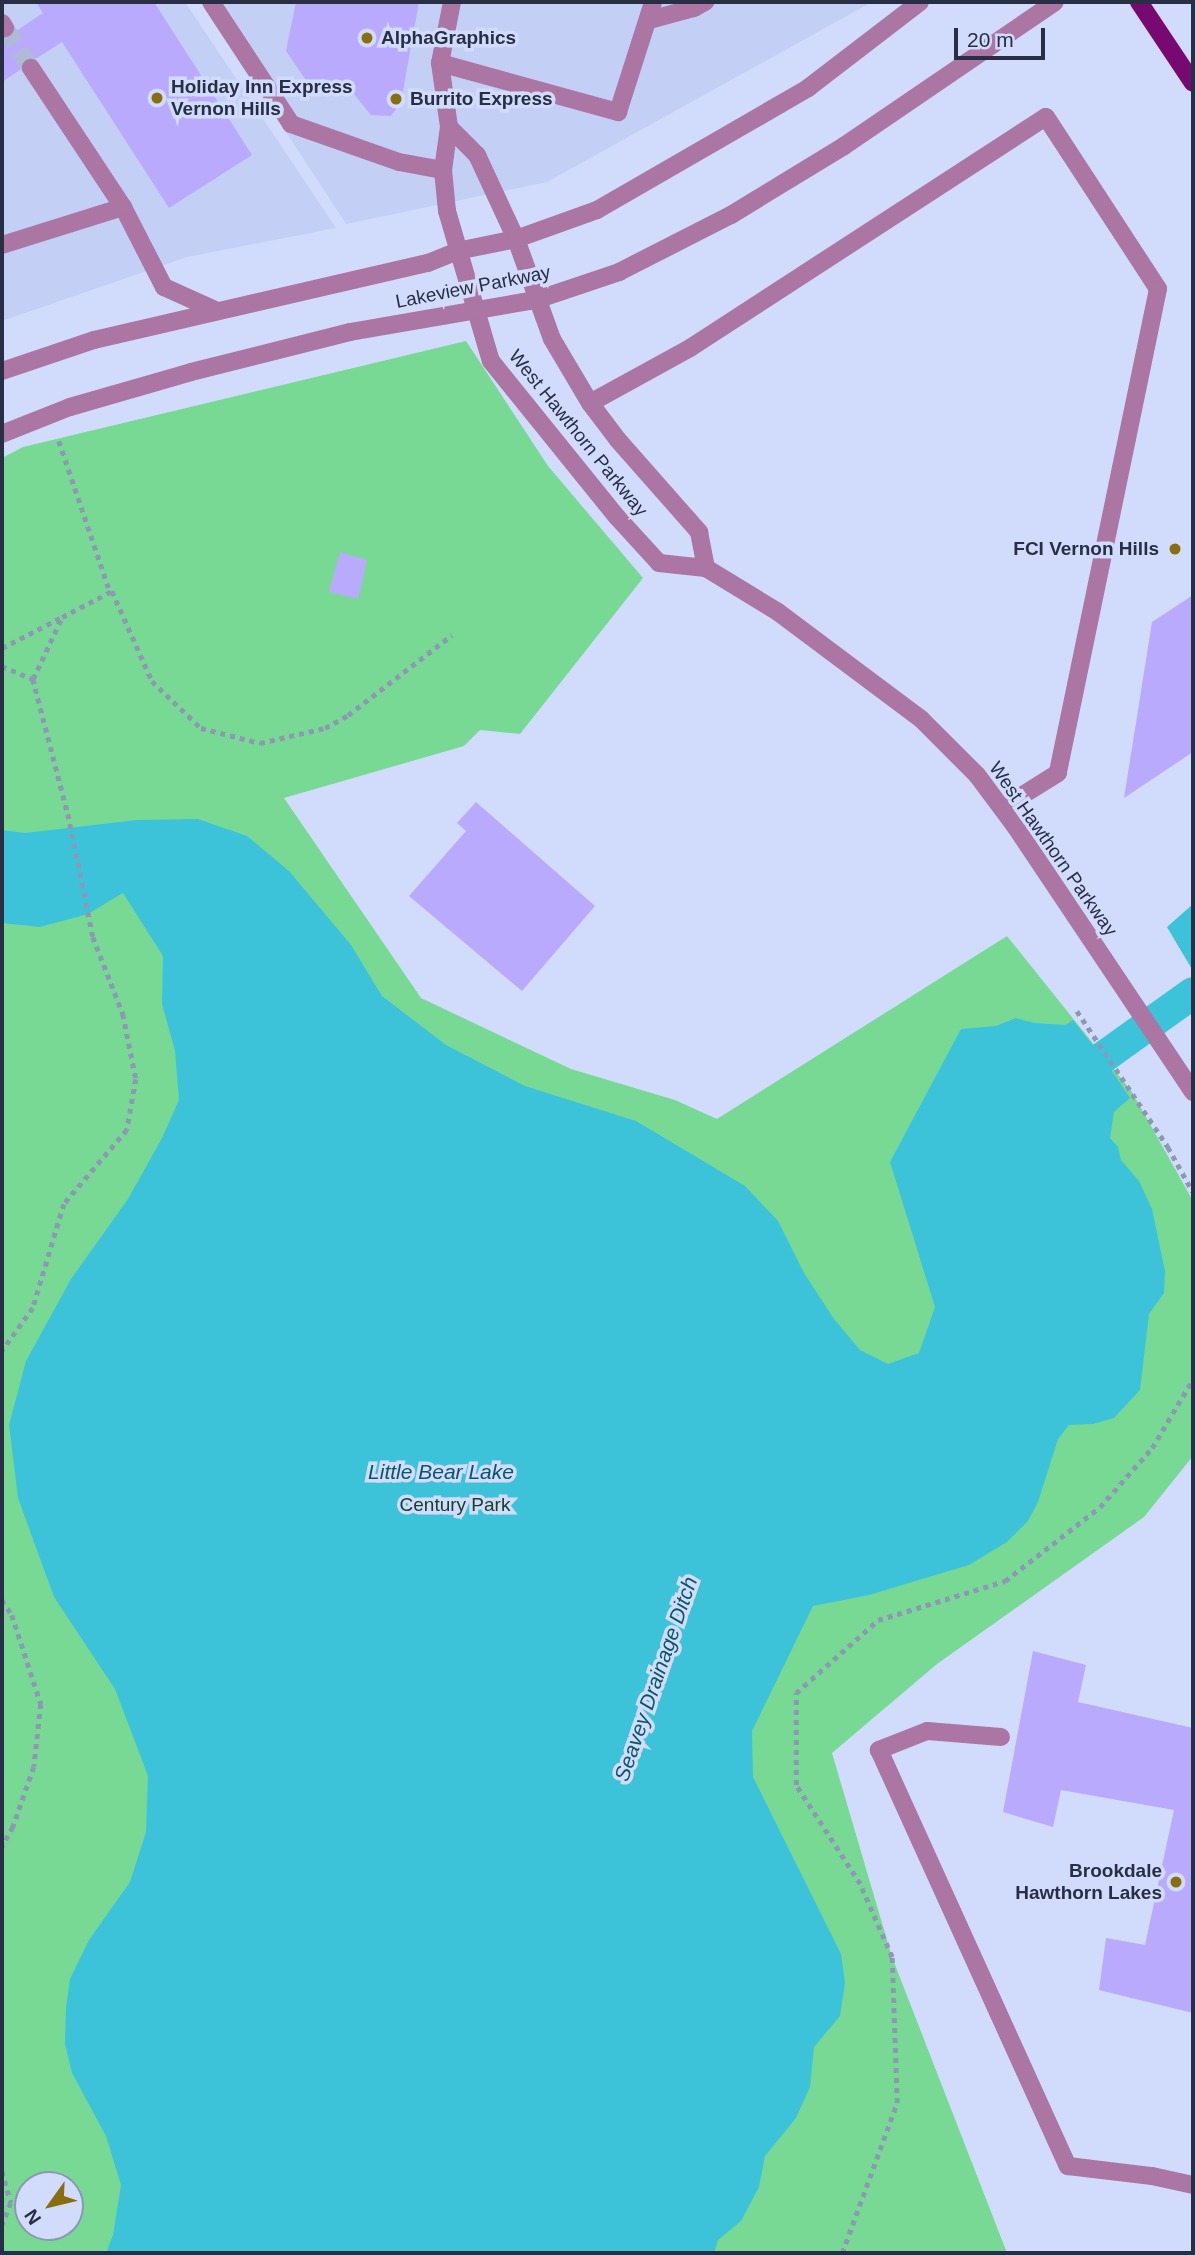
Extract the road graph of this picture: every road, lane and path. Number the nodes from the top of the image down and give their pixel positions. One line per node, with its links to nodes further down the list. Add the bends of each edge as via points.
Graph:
1 (211, 2): 13 (street, via 291,124 399,162)
2 (452, 2): 9 (street)
3 (653, 2): 8 (street)
4 (705, 2): 8 (street)
5 (920, 2): 15 (street, Lakeview Parkway, via 808,88 597,210)
6 (1055, 2): 18 (street, Lakeview Parkway, via 844,146 731,215 620,272)
7 (1139, 2): 11 (main road)
8 (649, 20): 9 (street, via 618,112)
9 (440, 63): 12 (street)
10 (31, 68): 14 (street)
11 (1193, 83)
12 (449, 127): 13 (street, West Hawthorn Parkway); 15 (street, West Hawthorn Parkway, via 477,155)
13 (443, 170): 17 (street, West Hawthorn Parkway)
14 (123, 207): 16 (street); 19 (street, via 164,288)
15 (516, 239): 17 (street, Lakeview Parkway); 18 (street, West Hawthorn Parkway)
16 (2, 245)
17 (457, 251): 19 (street, Lakeview Parkway, via 428,263); 20 (street, West Hawthorn Parkway)
18 (536, 300): 20 (street, Lakeview Parkway); 22 (street, West Hawthorn Parkway, via 552,339)
19 (215, 310): 21 (street, Lakeview Parkway, via 94,340)
20 (477, 311): 23 (street, Lakeview Parkway, via 350,332 202,369 70,407); 25 (street, West Hawthorn Parkway, via 491,361 617,517 659,563)
21 (2, 371)
22 (590, 403): 25 (street, West Hawthorn Parkway, via 699,532); 32 (street, via 690,348 1046,117 1158,289 1058,773)
23 (2, 434)
24 (59, 441): 26 (path)
25 (706, 568): 32 (street, West Hawthorn Parkway, via 831,649 921,719 977,775)
26 (112, 591): 27 (path); 28 (path, via 152,681 201,727 260,743 325,728)
27 (62, 617): 29 (path); 31 (path)
28 (452, 635)
29 (2, 648)
30 (2, 666): 31 (path)
31 (33, 679): 36 (path, via 68,814 93,937 123,1014 136,1079 128,1130 64,1204 33,1308)
32 (1002, 808): 34 (street, West Hawthorn Parkway)
33 (1077, 1011): 35 (path)
34 (1191, 1089)
35 (1193, 1192)
36 (2, 1351)
37 (1193, 1379): 44 (path, via 1152,1448 1100,1507 1005,1581 878,1620 796,1693 796,1785 860,1884 892,1957 897,2103)
38 (2, 1600): 40 (path, via 12,1615 41,1704 34,1767)
39 (1001, 1737): 42 (street, via 927,1731 878,1749 1068,2166)
40 (2, 1847)
41 (2, 2171): 43 (path, via 11,2203)
42 (1193, 2185)
43 (2, 2225)
44 (842, 2253)

